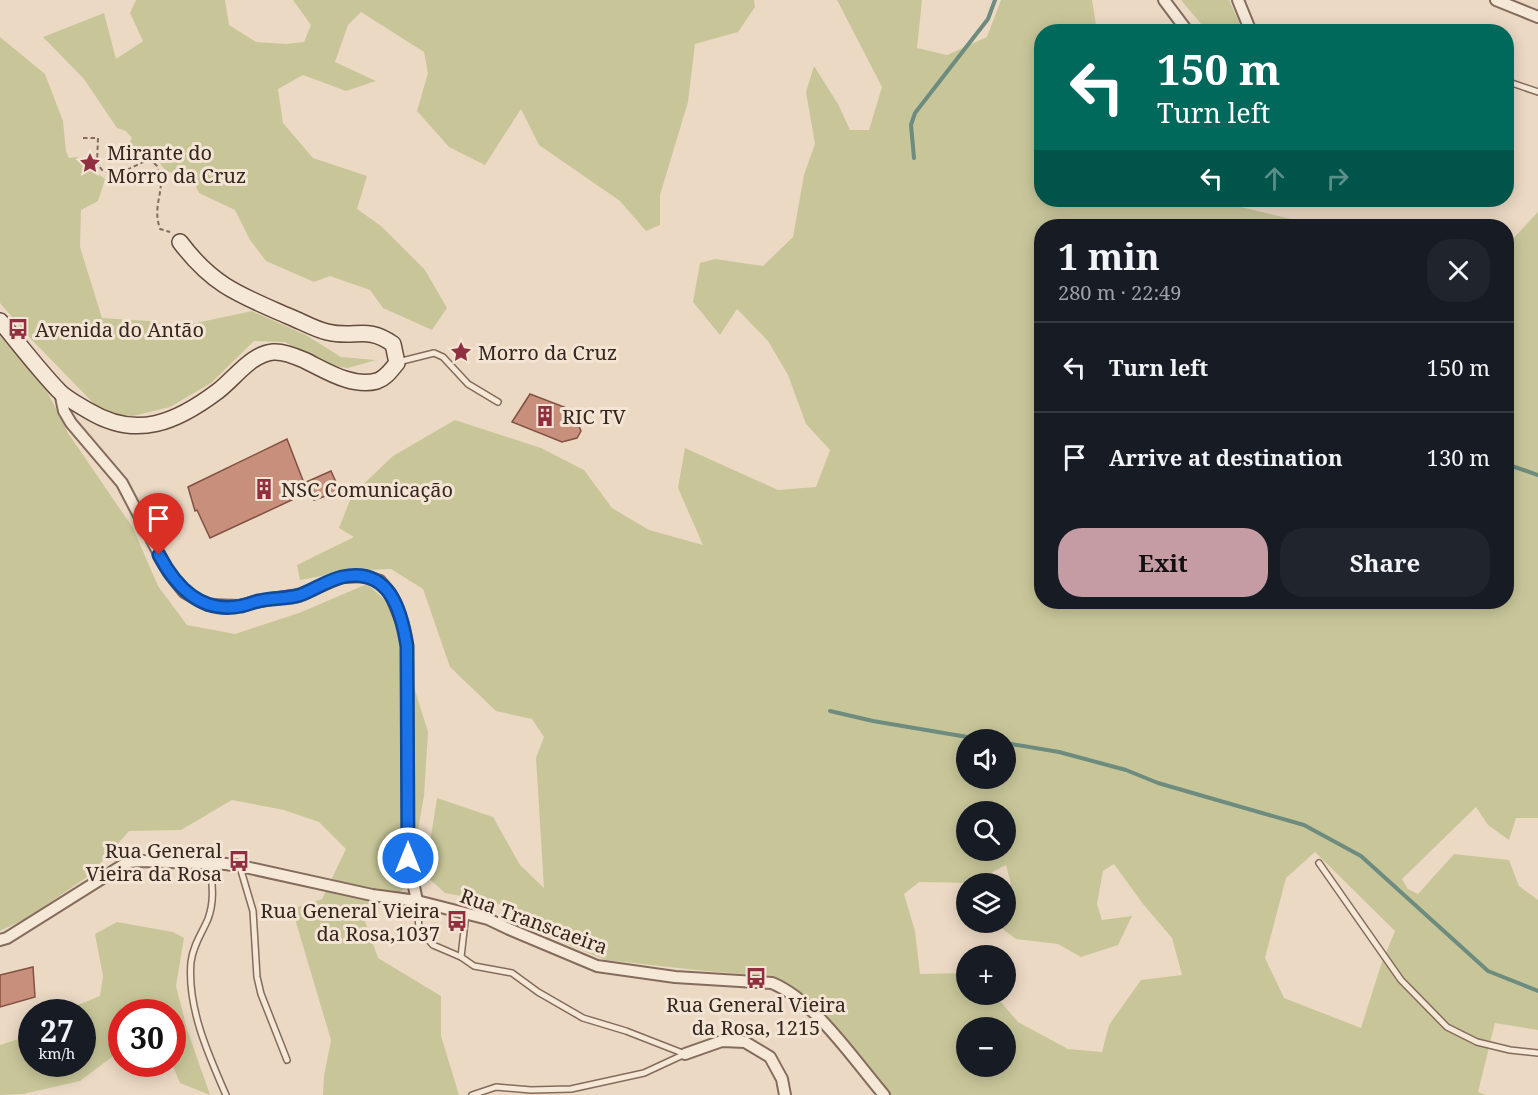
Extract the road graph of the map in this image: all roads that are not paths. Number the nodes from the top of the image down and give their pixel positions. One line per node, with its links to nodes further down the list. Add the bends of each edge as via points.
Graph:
1 (1164, 0): 5 (street)
2 (1238, 0): 6 (street)
3 (1496, 0): 4 (street)
4 (1538, 17)
5 (1182, 24)
6 (1248, 24)
7 (1514, 84): 8 (lane)
8 (1538, 92)
9 (180, 242): 11 (street, via 203,270 228,289 324,332 368,332 381,336 393,344)
10 (0, 321): 12 (street)
11 (397, 363): 12 (street, via 377,381 364,382 341,379 290,354 273,352 254,359 189,412 155,425 128,426 104,420); 13 (lane, via 434,353 443,357 468,384)
12 (60, 392): 17 (street, via 71,423 122,483 169,573 184,591 208,605 240,606 299,595 342,577 364,576 380,580 390,593 404,625 407,646 408,858)
13 (498, 402)
14 (1319, 863): 21 (lane, via 1401,980 1446,1027 1477,1042)
15 (210, 864): 16 (street, Rua Transcaeira); 19 (street, Rua Transcaeira, via 128,862); 24 (lane, via 212,905 191,960 191,983 203,1041)
16 (240, 866): 17 (street, Rua Transcaeira); 23 (lane, via 253,911 261,994)
17 (417, 901): 18 (street, Rua Transcaeira); 20 (lane, via 419,928 433,945)
18 (466, 913): 20 (lane); 27 (street, Rua Transcaeira, via 489,919 597,966 760,981 783,987 816,1014)
19 (0, 940)
20 (461, 957): 22 (lane, via 474,966 512,973 583,1018)
21 (1538, 1053)
22 (686, 1054): 25 (lane, via 644,1073 571,1089 496,1087); 26 (street, via 723,1041 745,1042 770,1057 782,1079)
23 (287, 1060)
24 (226, 1095)
25 (472, 1095)
26 (785, 1095)
27 (884, 1095)

